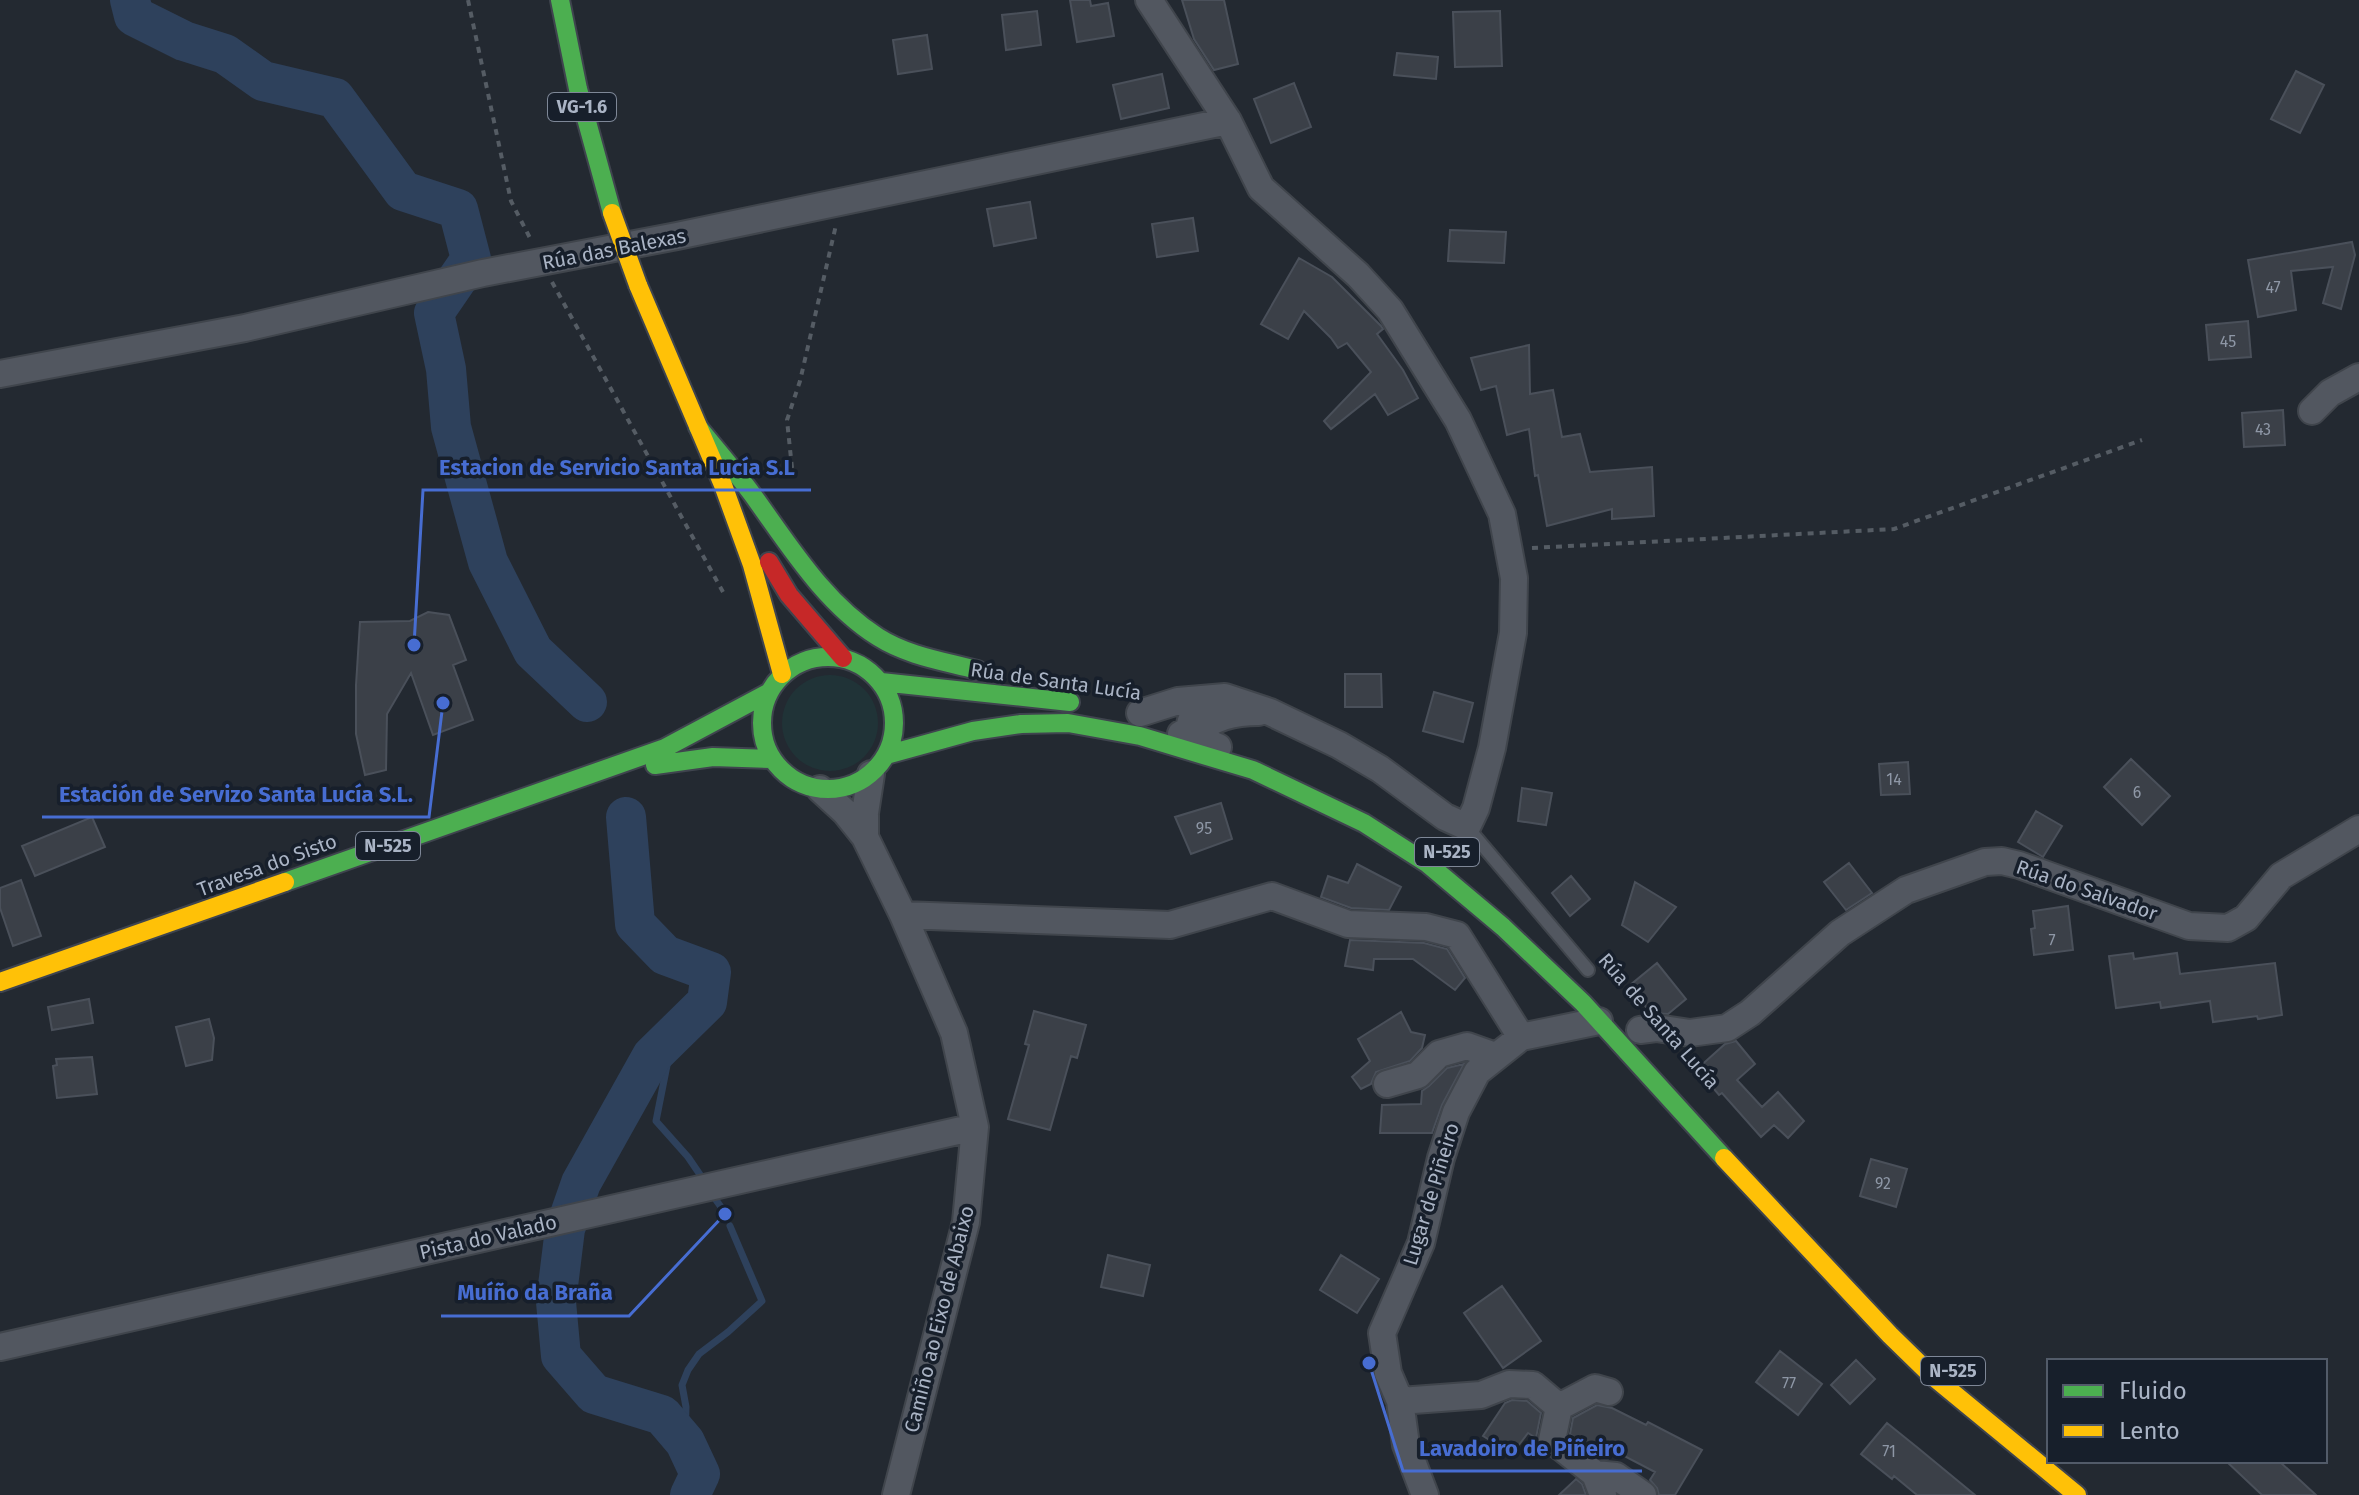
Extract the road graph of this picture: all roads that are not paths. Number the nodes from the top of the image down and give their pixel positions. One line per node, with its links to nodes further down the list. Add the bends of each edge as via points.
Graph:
1 (560, 0): 7 (highway, VG-1.6, bridge, via 612,213)
2 (1149, 0): 3 (street)
3 (1228, 121): 4 (street, Rúa das Balexas, via 483,273 245,328); 26 (street, via 1261,188 1390,310 1458,420 1502,514 1514,578 1513,633 1492,748)
4 (0, 374)
5 (2359, 377): 6 (street, via 2330,393)
6 (2312, 411)
7 (698, 427): 8 (highway, VG-1.6); 10 (highway, via 824,590 866,628 905,650)
8 (723, 485): 9 (highway, VG-1.6, via 789,595); 11 (highway, VG-1.6)
9 (843, 658): 11 (highway, N-525, via 821,656); 13 (highway, N-525, via 864,666)
10 (992, 673)
11 (782, 674): 14 (highway, N-525)
12 (1019, 679): 16 (highway, via 1059,687)
13 (881, 682): 16 (highway, Rúa de Santa Lucía / N-525); 24 (highway, via 894,718 893,737)
14 (768, 693): 22 (highway, Travesa do Sisto / N-525); 23 (highway, N-525, via 761,715)
15 (1213, 698): 17 (street); 18 (street); 19 (street, via 1192,714)
16 (1079, 709): 19 (street, via 1190,736); 24 (highway, Rúa de Santa Lucía / N-525, via 973,731); 30 (highway, Rúa de Santa Lucía / N-525, via 1140,736 1253,770 1364,823)
17 (1132, 711): 19 (highway, Rúa de Santa Lucía)
18 (1270, 712): 19 (street, via 1225,715); 26 (street, via 1339,745)
19 (1193, 731): 20 (highway, Rúa de Santa Lucía); 30 (street, via 1208,744 1293,774 1396,828 1428,849)
20 (1235, 743)
21 (601, 755): 22 (lane)
22 (644, 756): 34 (highway, Travesa do Sisto / N-525)
23 (771, 759): 25 (highway, via 792,779); 35 (highway, Travesa do Sisto / N-525, via 699,758 651,766)
24 (878, 765): 25 (highway, N-525, via 855,784); 28 (street, via 865,813)
25 (820, 789): 28 (street)
26 (1467, 827): 33 (lane)
27 (2359, 829): 37 (street, Rúa do Salvador, via 2281,876 2246,918 2228,928 2189,926 2019,865 1985,862 1906,890 1840,933 1727,1028 1690,1033)
28 (865, 837): 32 (street, Camiño ao Eixo de Abaixo)
29 (351, 847): 34 (lane, via 22,964)
30 (1465, 895): 36 (highway, Rúa de Santa Lucía / N-525)
31 (1509, 904): 33 (highway, Rúa de Santa Lucía)
32 (903, 915): 38 (street, via 1170,925 1272,896 1348,924 1426,927 1457,935); 41 (street, Camiño ao Eixo de Abaixo, via 954,1033)
33 (1593, 976)
34 (0, 982)
35 (28, 992)
36 (1599, 1021): 38 (street, Lugar de Piñeiro); 44 (highway, Rúa de Santa Lucía / N-525)
37 (1640, 1030)
38 (1521, 1037): 39 (street, Lugar de Piñeiro)
39 (1495, 1056): 40 (street, via 1467,1046 1439,1054 1418,1075); 46 (street, Lugar de Piñeiro, via 1477,1072 1456,1112 1421,1243 1382,1333 1388,1373)
40 (1387, 1084)
41 (975, 1127): 43 (street, Pista do Valado); 53 (street, Camiño ao Eixo de Abaixo, via 966,1222)
42 (1741, 1150): 49 (highway, N-525, via 1900,1322)
43 (0, 1347)
44 (1930, 1374): 48 (lane, Rúa de Santa Lucía); 56 (highway, Rúa de Santa Lucía / N-525)
45 (1609, 1392): 47 (street, via 1595,1388)
46 (1400, 1401): 47 (street, via 1481,1395 1509,1384 1533,1385); 54 (street, Lugar de Piñeiro, via 1406,1445)
47 (1559, 1407): 52 (street, via 1552,1440)
48 (1980, 1433)
49 (2047, 1448)
50 (2066, 1463): 51 (highway)
51 (2083, 1477)
52 (1599, 1484): 55 (street, via 1616,1476)
53 (896, 1495)
54 (1425, 1495)
55 (1643, 1495)
56 (2077, 1495)

